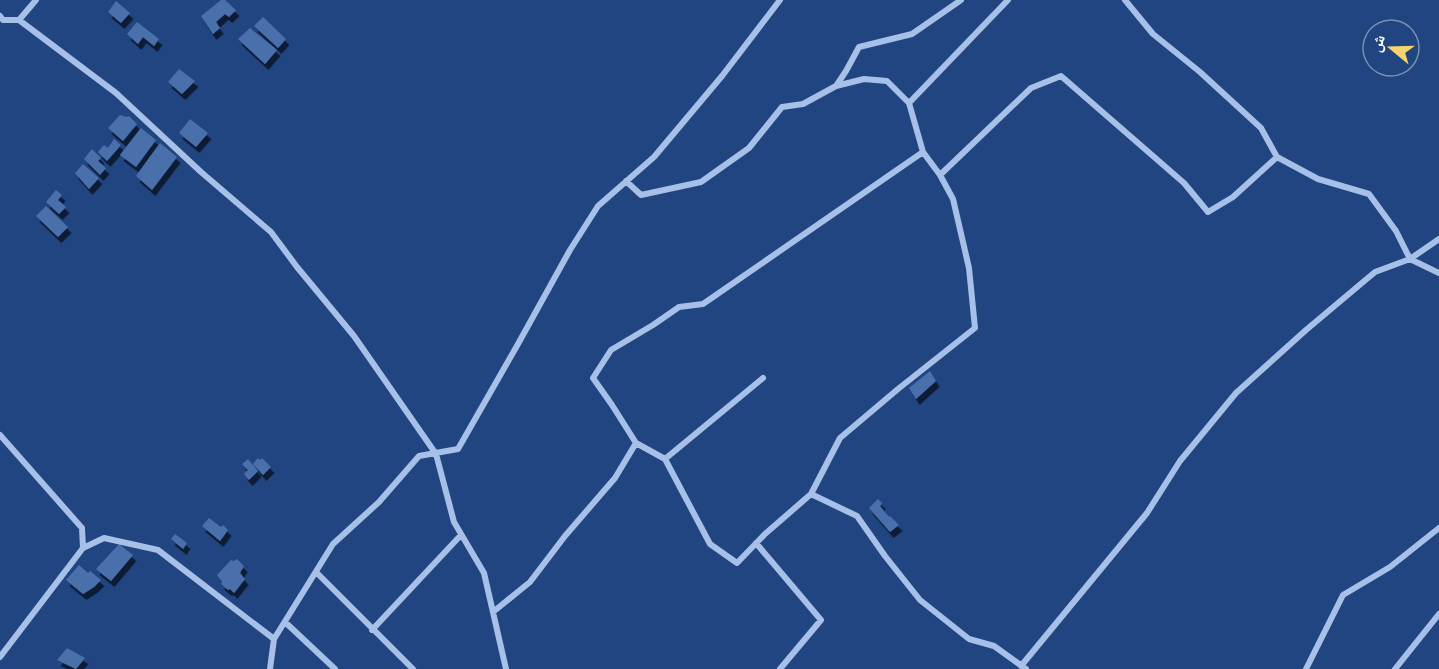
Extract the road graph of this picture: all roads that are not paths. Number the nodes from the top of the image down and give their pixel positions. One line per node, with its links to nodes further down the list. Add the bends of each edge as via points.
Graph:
1 (36, 0): 7 (street)
2 (780, 0): 13 (street, via 654,157)
3 (961, 0): 8 (street, via 912,34 859,47)
4 (1008, 0): 9 (street)
5 (1125, 0): 11 (street, via 1153,34 1262,128)
6 (1, 19): 7 (street)
7 (19, 20): 20 (street, via 116,93 271,232 354,336)
8 (836, 86): 9 (street, via 864,79 887,81); 13 (street, via 803,105 782,107 749,148 701,182 641,195)
9 (909, 103): 10 (street)
10 (922, 152): 12 (street); 19 (street, via 703,304 679,307 611,350 593,378)
11 (1277, 157): 12 (street, via 1233,197 1208,212 1184,183 1061,76 1030,88); 15 (street, via 1318,179 1369,194 1396,231)
12 (940, 175): 22 (street, via 956,210 969,268 975,328 840,438)
13 (626, 181): 20 (street, via 598,206 570,250 458,449)
14 (1439, 239): 15 (street)
15 (1410, 259): 16 (street); 34 (street, via 1375,272 1236,393)
16 (1439, 273)
17 (763, 378): 21 (street)
18 (0, 435): 26 (street, via 82,528)
19 (636, 443): 21 (street); 28 (street, via 615,478 530,582)
20 (436, 454): 24 (street); 27 (street, via 418,456 379,502 333,544)
21 (665, 459): 25 (street, via 710,544 737,563)
22 (811, 494): 25 (street); 34 (street, via 857,516 920,600 969,639 994,646)
23 (1439, 528): 40 (street, via 1389,567 1343,595)
24 (461, 535): 28 (street, via 484,573); 31 (street)
25 (756, 543): 39 (street, via 821,620)
26 (83, 548): 32 (street, via 104,538 158,550); 33 (street)
27 (316, 573): 30 (street); 31 (street)
28 (493, 612): 38 (street)
29 (1439, 614): 41 (street)
30 (285, 622): 32 (street); 36 (street)
31 (372, 630): 37 (street)
32 (274, 639): 35 (street)
33 (0, 657)
34 (1024, 668)
35 (270, 669)
36 (335, 669)
37 (413, 669)
38 (506, 669)
39 (780, 669)
40 (1306, 669)
41 (1395, 669)

